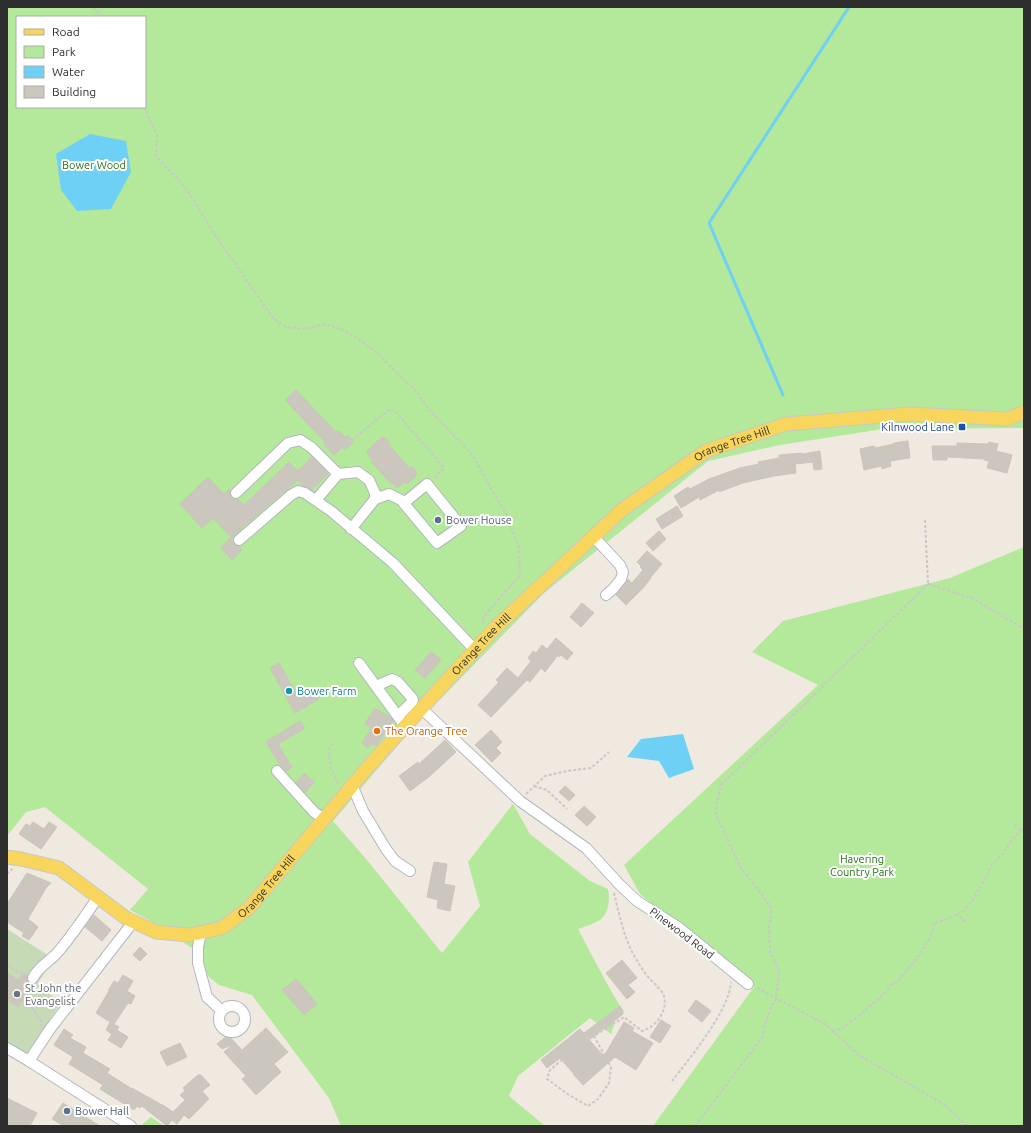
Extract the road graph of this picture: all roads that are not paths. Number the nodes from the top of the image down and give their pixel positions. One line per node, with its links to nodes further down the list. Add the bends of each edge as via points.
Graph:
1 (1024, 412): 8 (main road, Orange Tree Hill, via 1008,419 908,414 786,424 706,451 623,509)
2 (338, 474): 3 (street, via 311,447 300,440 288,444); 4 (street, via 358,472 369,480); 5 (street)
3 (236, 493)
4 (375, 499): 6 (street, via 389,494); 7 (street)
5 (316, 500): 7 (street); 9 (street, via 298,491)
6 (404, 503): 6 (street, via 437,543 461,526 427,484)
7 (351, 529): 11 (street, via 392,563)
8 (593, 536): 10 (street, via 620,565 623,572 621,579); 11 (main road, Orange Tree Hill)
9 (239, 540)
10 (606, 595)
11 (475, 650): 14 (main road, Orange Tree Hill)
12 (359, 664): 13 (street)
13 (376, 686): 15 (street); 15 (street, via 392,679 412,698)
14 (421, 708): 15 (main road, Orange Tree Hill); 25 (street, Pinewood Road, via 518,800 586,848 637,901 678,927)
15 (401, 721): 17 (main road, Orange Tree Hill)
16 (277, 771): 18 (street, via 314,812)
17 (349, 789): 18 (main road, Orange Tree Hill); 20 (street, via 386,849 395,861)
18 (324, 819): 23 (main road, Orange Tree Hill, via 249,908 222,928)
19 (7, 857): 21 (main road, Orange Tree Hill, via 59,868)
20 (410, 871)
21 (98, 897): 22 (main road, Orange Tree Hill); 24 (street, via 71,936 55,955 41,966)
22 (134, 921): 23 (main road, Orange Tree Hill, via 156,932 189,935); 28 (street, via 50,1029)
23 (201, 932): 26 (street, via 198,963 205,990 207,997)
24 (33, 978)
25 (748, 984)
26 (222, 1011)
27 (7, 1048): 28 (street)
28 (29, 1061): 29 (street)
29 (131, 1126)

